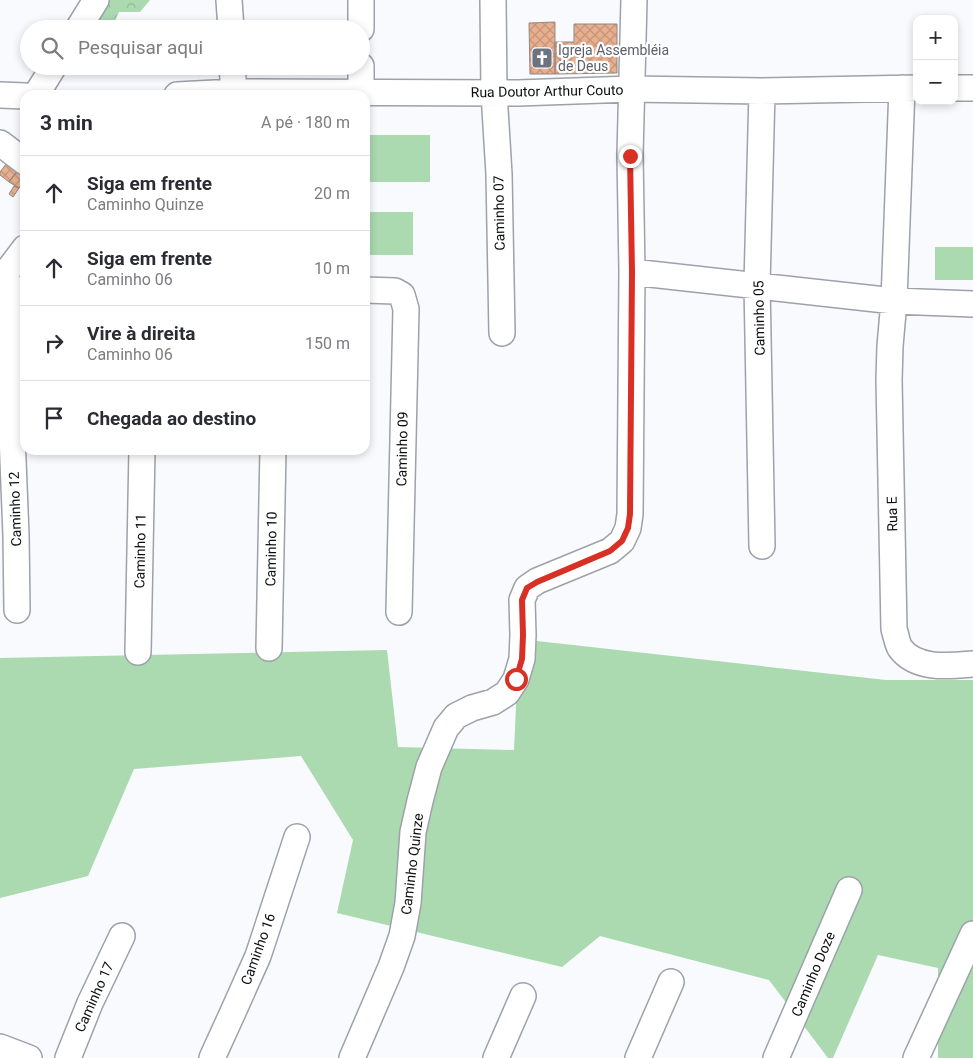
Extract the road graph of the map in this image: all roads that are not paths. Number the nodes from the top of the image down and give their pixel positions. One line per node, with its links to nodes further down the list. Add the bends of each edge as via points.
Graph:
1 (96, 0): 6 (street)
2 (229, 0): 7 (street)
3 (361, 0): 8 (street)
4 (493, 0): 21 (street, Caminho 07)
5 (634, 0): 15 (street)
6 (84, 20)
7 (230, 20)
8 (361, 20)
9 (48, 75): 16 (street)
10 (233, 75): 17 (street)
11 (361, 75): 18 (street)
12 (909, 88): 19 (street, Rua Doutor Arthur Couto); 31 (street, Rua E)
13 (958, 88): 14 (street)
14 (973, 88)
15 (631, 89): 19 (street, Rua Doutor Arthur Couto); 21 (street, Rua Doutor Arthur Couto); 27 (street)
16 (39, 90)
17 (234, 90)
18 (361, 90)
19 (762, 91): 28 (street, Caminho 05)
20 (370, 93): 21 (street, Rua Doutor Arthur Couto)
21 (494, 93): 33 (street, Caminho 07)
22 (0, 95): 23 (street)
23 (20, 96)
24 (0, 143): 25 (street)
25 (20, 158)
26 (20, 260): 29 (street)
27 (632, 272): 28 (street); 52 (street, Caminho Quinze, via 628,528 622,541 610,551 527,588 522,600 522,659 516,679 507,693 456,716 446,728 430,767 413,832 402,936)
28 (757, 285): 31 (street); 36 (street, Caminho 05)
29 (9, 286): 37 (street, Caminho 12)
30 (370, 290): 38 (street, Caminho 09, via 395,291 402,295 406,309)
31 (894, 301): 32 (street); 41 (street, Rua E, via 889,380 894,629 900,647 911,659 930,665)
32 (973, 304)
33 (502, 333)
34 (142, 455): 40 (street, Caminho 11)
35 (273, 455): 39 (street, Caminho 10)
36 (762, 546)
37 (17, 610)
38 (399, 612)
39 (268, 648)
40 (138, 652)
41 (973, 664)
42 (297, 837): 51 (street, Caminho 16, via 258,956)
43 (849, 890): 55 (street, Caminho Doze)
44 (973, 934): 56 (street)
45 (122, 936): 50 (street, Caminho 17)
46 (671, 982): 54 (street)
47 (523, 996): 53 (street)
48 (0, 1047): 49 (street)
49 (29, 1058)
50 (68, 1058)
51 (212, 1058)
52 (352, 1058)
53 (496, 1058)
54 (638, 1058)
55 (776, 1058)
56 (916, 1058)

